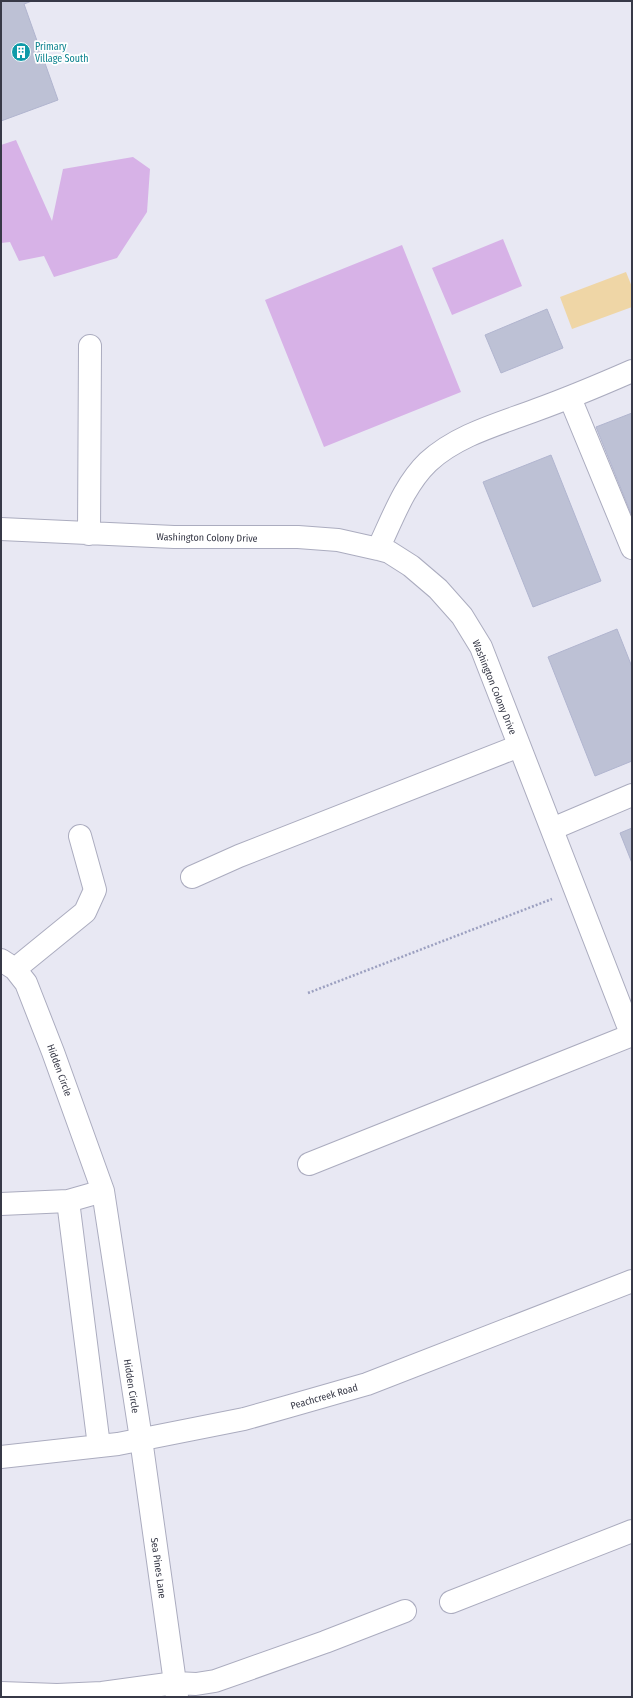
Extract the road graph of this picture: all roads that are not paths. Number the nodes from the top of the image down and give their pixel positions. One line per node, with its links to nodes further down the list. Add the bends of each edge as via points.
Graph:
1 (90, 346): 5 (street)
2 (632, 371): 3 (street)
3 (570, 398): 6 (street); 7 (street, via 465,437 448,446 411,482)
4 (1, 529): 5 (street, Washington Colony Drive)
5 (89, 534): 7 (street, Washington Colony Drive, via 338,540)
6 (632, 548)
7 (378, 549): 8 (street, Washington Colony Drive, via 389,552 411,566 438,589 462,616 481,646)
8 (519, 746): 10 (street, Washington Colony Drive); 12 (street, via 239,856)
9 (632, 795): 10 (street)
10 (552, 828): 14 (street, Washington Colony Drive)
11 (80, 836): 13 (street, via 95,890 85,912)
12 (192, 877)
13 (8, 964): 16 (street, Hidden Circle, via 26,983)
14 (632, 1035): 15 (street)
15 (309, 1164)
16 (102, 1191): 17 (street); 20 (street, Hidden Circle)
17 (68, 1201): 18 (street); 21 (street)
18 (1, 1204)
19 (632, 1281): 20 (street, Peachcreek Road, via 367,1384 244,1419)
20 (141, 1439): 21 (street, Peachcreek Road); 26 (street, Sea Pines Lane)
21 (99, 1446): 22 (street, Peachcreek Road)
22 (1, 1457)
23 (632, 1531): 24 (street)
24 (451, 1602)
25 (405, 1611): 26 (street, via 215,1681)
26 (176, 1690): 27 (street, via 57,1695)
27 (1, 1693)

